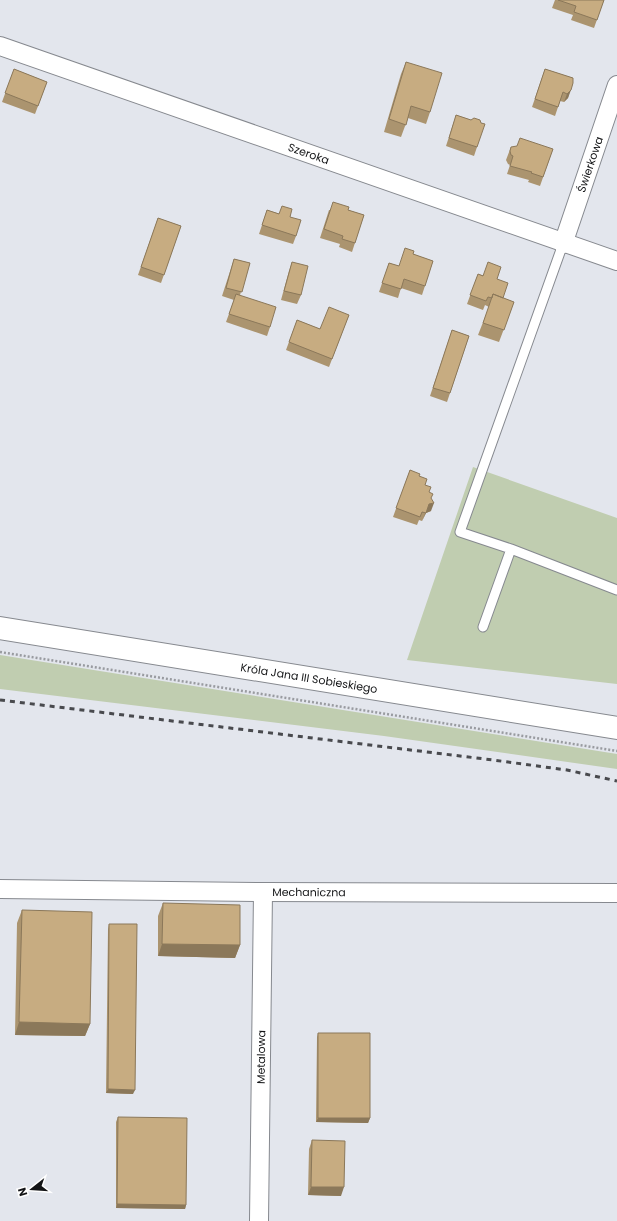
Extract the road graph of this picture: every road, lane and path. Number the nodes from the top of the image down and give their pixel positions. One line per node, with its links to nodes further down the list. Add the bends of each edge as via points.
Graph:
1 (0, 46): 3 (street, Szeroka)
2 (617, 85): 3 (street, Świerkowa)
3 (564, 244): 4 (street, Szeroka); 5 (lane, via 460,532)
4 (617, 262)
5 (511, 549): 6 (lane); 7 (lane)
6 (617, 590)
7 (483, 627)
8 (0, 628): 10 (main road, Króla Jana III Sobieskiego)
9 (0, 652): 11 (path)
10 (617, 728)
11 (617, 751)
12 (0, 889): 13 (street, Mechaniczna)
13 (263, 892): 14 (street, Mechaniczna); 15 (street, Metalowa)
14 (617, 893)
15 (259, 1221)

